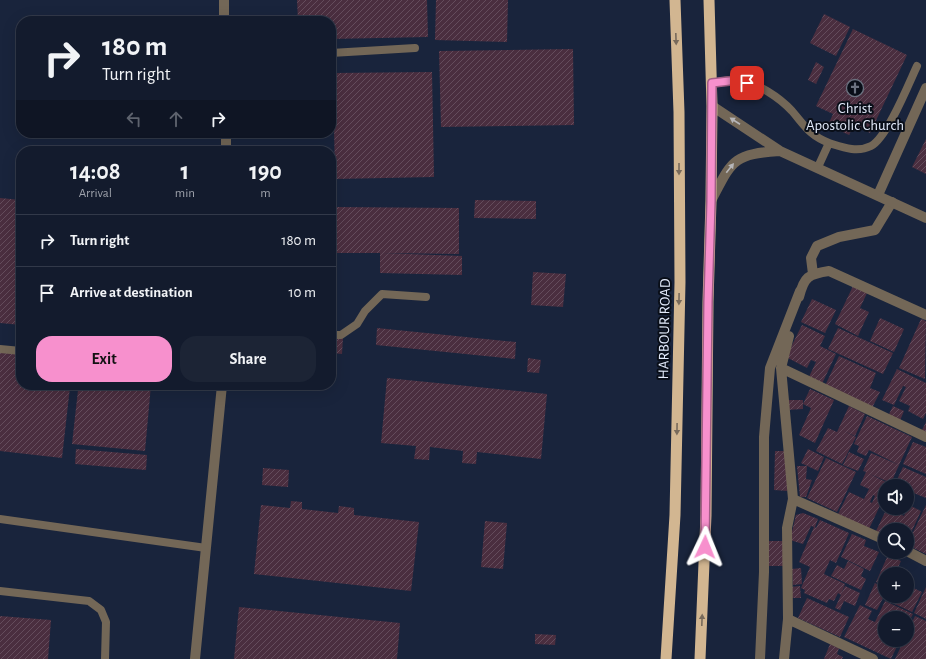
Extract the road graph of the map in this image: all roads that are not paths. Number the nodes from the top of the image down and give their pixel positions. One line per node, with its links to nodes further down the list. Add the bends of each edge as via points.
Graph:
1 (224, 0): 4 (street)
2 (675, 0): 38 (highway, HARBOUR ROAD, one-way to 38, via 679,112 680,289 675,515)
3 (709, 0): 8 (highway)
4 (224, 16)
5 (415, 48): 6 (lane)
6 (336, 53)
7 (917, 66): 11 (lane, via 879,140 861,149 848,149)
8 (712, 83): 10 (highway); 11 (lane, via 738,80 755,85 783,102 810,133)
9 (926, 88): 14 (street)
10 (712, 106): 12 (street, one-way to 10); 15 (highway)
11 (829, 143): 13 (lane)
12 (780, 150): 13 (street); 15 (street, one-way to 12, via 734,162 753,154)
13 (818, 167): 14 (street)
14 (878, 195): 16 (street)
15 (711, 202): 39 (highway, one-way to 15, via 706,515)
16 (892, 202): 17 (street); 18 (street, via 875,230 839,237 817,246 811,258)
17 (926, 218)
18 (813, 274): 19 (street, via 805,280); 21 (street, via 829,271)
19 (800, 291): 25 (street); 40 (street, via 770,368 764,437 764,572)
20 (426, 297): 22 (lane, via 382,294 356,324 341,335)
21 (926, 315)
22 (336, 335)
23 (0, 349): 24 (lane)
24 (16, 351)
25 (781, 368): 27 (street); 28 (street)
26 (222, 390): 31 (street)
27 (926, 437)
28 (793, 499): 30 (street); 35 (street, via 787,528)
29 (0, 519): 31 (lane)
30 (878, 537)
31 (206, 548): 37 (street)
32 (914, 555): 33 (street)
33 (926, 561)
34 (0, 591): 36 (lane, via 89,601 101,610 106,622)
35 (788, 619): 41 (street); 42 (street)
36 (105, 659)
37 (195, 659)
38 (666, 659)
39 (700, 659)
40 (760, 659)
41 (784, 659)
42 (874, 659)

